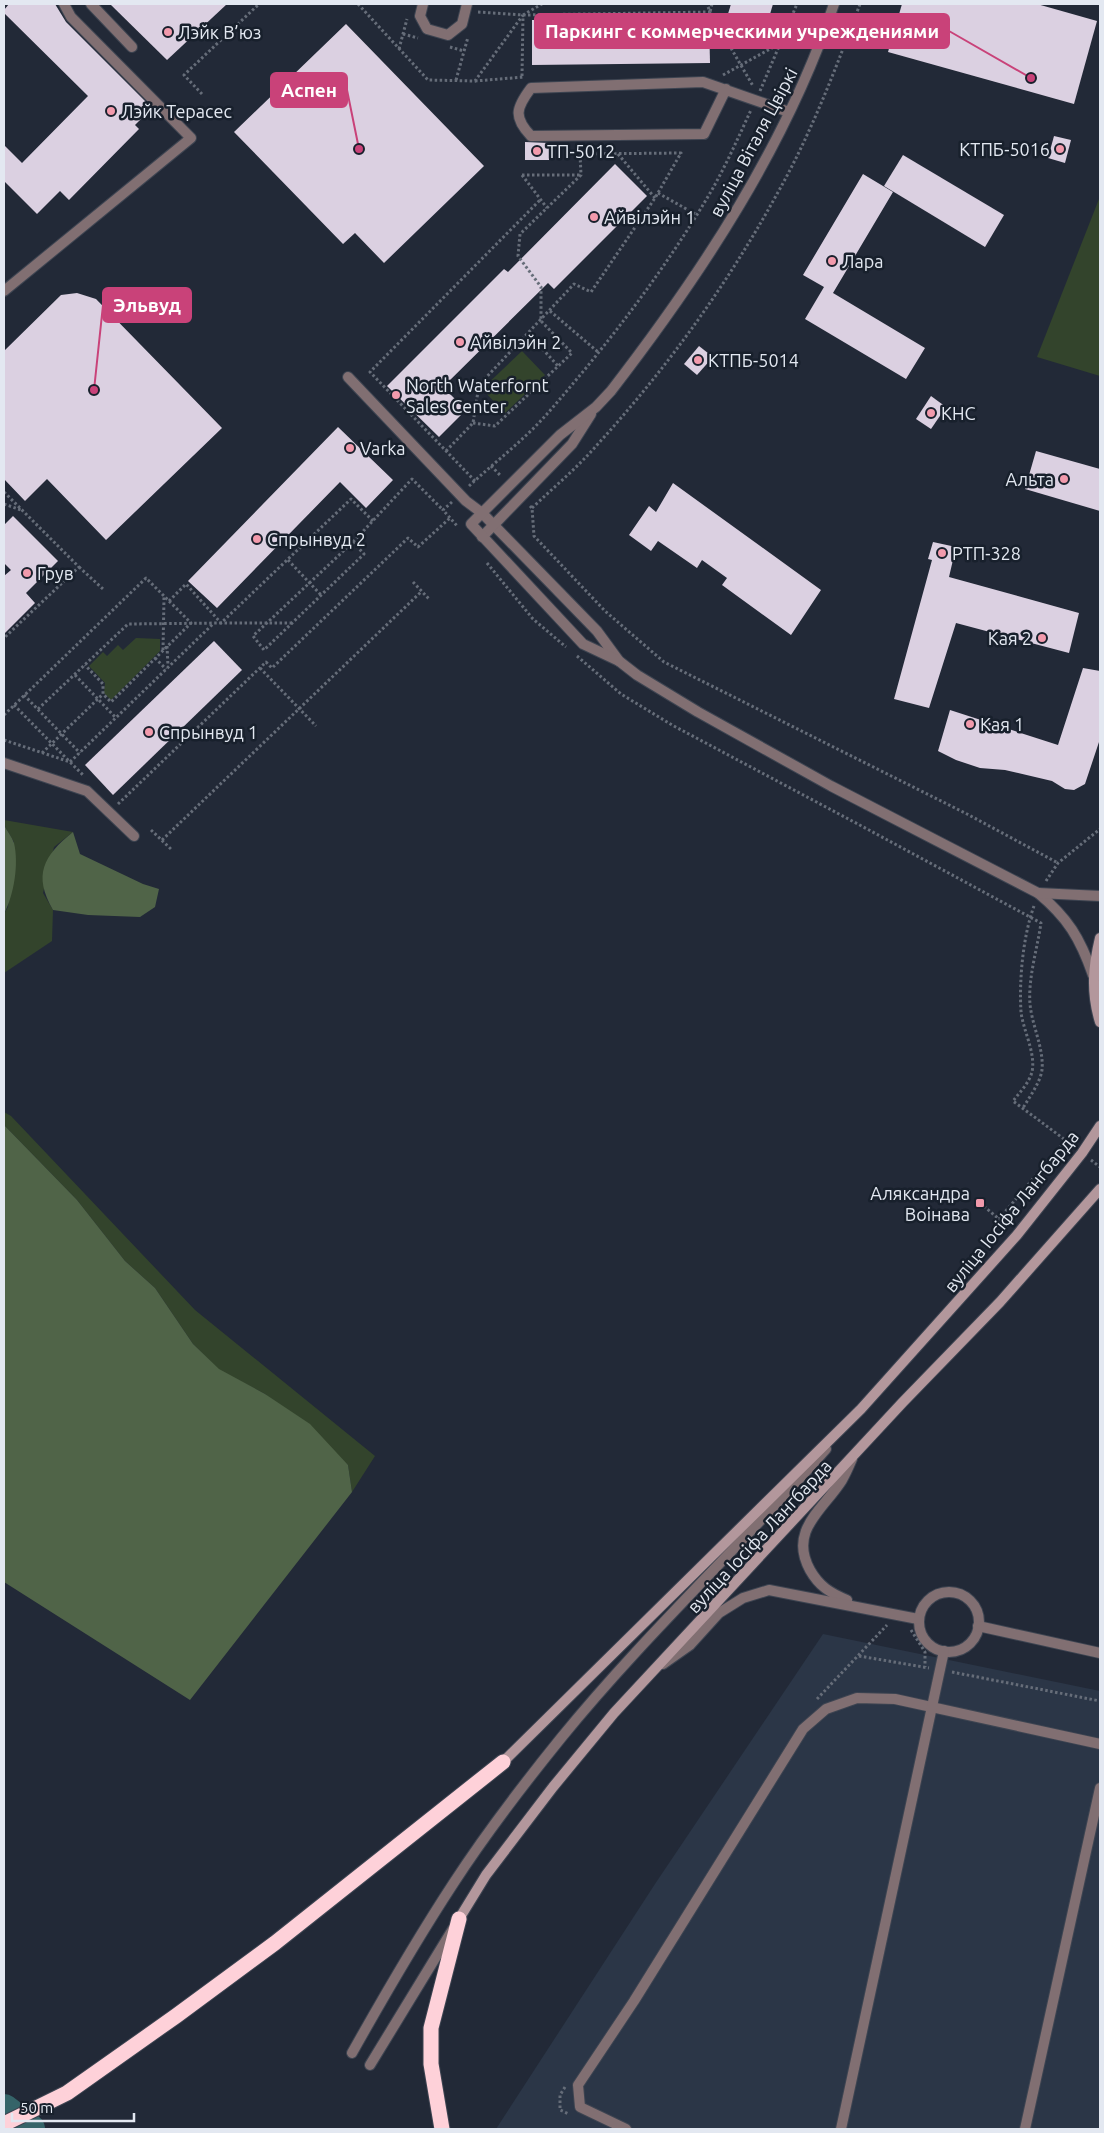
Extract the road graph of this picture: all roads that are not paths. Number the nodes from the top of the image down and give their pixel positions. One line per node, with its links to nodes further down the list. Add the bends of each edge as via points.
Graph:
1 (64, 4): 9 (street, via 71,17 190,138)
2 (91, 4): 6 (street)
3 (423, 4): 4 (street, via 420,16 427,29 448,35 462,24)
4 (467, 4)
5 (834, 4): 8 (street, вуліца Віталя Цвіркі, via 817,53)
6 (132, 47)
7 (726, 89): 7 (street, via 702,82 531,88 518,111 520,124 531,136 704,134); 8 (street)
8 (789, 112): 11 (street, вуліца Віталя Цвіркі, via 705,264 639,355)
9 (4, 291)
10 (348, 378): 12 (street)
11 (596, 407): 13 (street, вуліца Віталя Цвіркі, via 560,434); 15 (street, вуліца Віталя Цвіркі, via 572,444)
12 (463, 498): 13 (street); 14 (street)
13 (482, 513): 14 (street, вуліца Віталя Цвіркі); 15 (street)
14 (471, 524): 16 (street)
15 (494, 526): 16 (street, вуліца Віталя Цвіркі); 17 (street, via 597,631)
16 (482, 537): 17 (street, via 583,644)
17 (619, 662): 20 (street, via 698,712 831,786)
18 (4, 763): 19 (street, via 87,791)
19 (134, 836)
20 (1038, 893): 21 (street); 23 (street, via 1058,909 1073,928)
21 (1100, 896)
22 (1100, 938): 23 (main road)
23 (1093, 975): 24 (main road)
24 (1100, 1022)
25 (1100, 1126): 27 (main road, вуліца Іосіфа Лангбарда, via 1017,1235)
26 (1100, 1189): 28 (main road, вуліца Іосіфа Лангбарда, via 1000,1302)
27 (862, 1409): 37 (main road, вуліца Іосіфа Лангбарда); 40 (street, via 774,1508 646,1641 562,1737 453,1884)
28 (852, 1459): 29 (street, via 842,1480 812,1517 802,1541 804,1560 816,1581 825,1589); 34 (main road, вуліца Іосіфа Лангбарда)
29 (867, 1608): 30 (street); 34 (street, via 769,1590 743,1598 719,1613 690,1645)
30 (918, 1619): 31 (street, via 931,1598 950,1592 968,1599 974,1607); 32 (street, via 921,1634 927,1642)
31 (978, 1626): 32 (street, via 976,1635 963,1648); 33 (street)
32 (944, 1652): 35 (street)
33 (1100, 1653)
34 (661, 1665): 39 (main road, вуліца Іосіфа Лангбарда, via 614,1714 553,1787 486,1874)
35 (933, 1709): 36 (street); 44 (street, via 894,1699 857,1698 826,1708 803,1729 578,2086 580,2107); 45 (street)
36 (1100, 1744)
37 (503, 1762): 42 (highway, via 275,1943 67,2093)
38 (1100, 1788): 46 (street)
39 (459, 1919): 41 (street); 43 (highway, via 431,2028 431,2064)
40 (352, 2054)
41 (370, 2065)
42 (4, 2124)
43 (442, 2129)
44 (626, 2129)
45 (841, 2129)
46 (1025, 2129)

